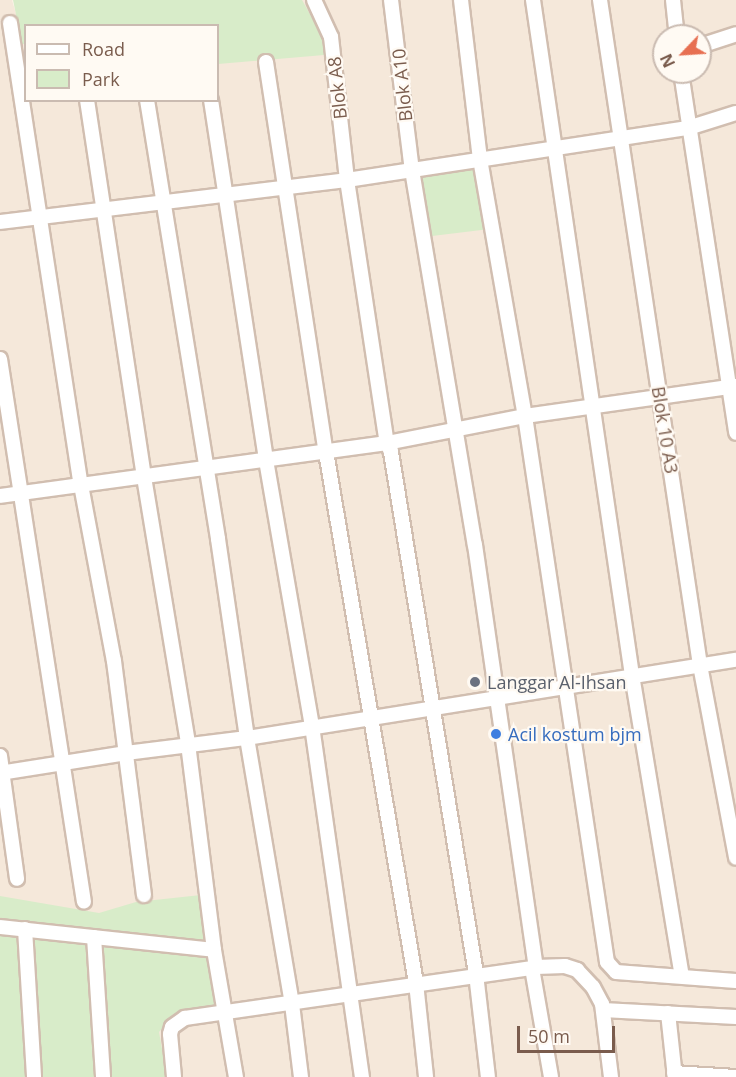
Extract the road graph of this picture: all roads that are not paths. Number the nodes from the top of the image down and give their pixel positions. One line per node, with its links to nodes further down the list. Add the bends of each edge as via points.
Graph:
1 (314, 0): 22 (street, Blok A8, via 331,37)
2 (391, 0): 21 (street, Blok A10)
3 (461, 0): 20 (street)
4 (533, 0): 19 (street)
5 (600, 0): 18 (street, Blok 10 A3)
6 (673, 0): 8 (street)
7 (10, 23): 27 (street)
8 (676, 24)
9 (736, 34): 10 (street)
10 (712, 42)
11 (266, 62): 23 (street)
12 (682, 84): 17 (street)
13 (87, 102): 26 (street)
14 (147, 102): 25 (street)
15 (211, 102): 24 (street)
16 (736, 112): 17 (street)
17 (688, 128): 18 (street); 30 (street)
18 (621, 138): 19 (street); 31 (street, Blok 10 A3)
19 (554, 148): 20 (street); 32 (street)
20 (480, 159): 21 (street); 33 (street)
21 (412, 170): 22 (street); 34 (street, Blok A10)
22 (347, 180): 23 (street); 36 (street, Blok A8)
23 (285, 188): 24 (street); 37 (street)
24 (225, 196): 25 (street); 38 (street)
25 (163, 204): 26 (street); 39 (street)
26 (104, 211): 27 (street); 40 (street)
27 (40, 219): 28 (street); 41 (street)
28 (0, 222)
29 (0, 359): 42 (street)
30 (733, 386): 31 (street); 35 (street)
31 (660, 398): 32 (street); 45 (street, Blok 10 A3)
32 (594, 406): 33 (street); 46 (street)
33 (525, 416): 34 (street); 47 (street)
34 (454, 429): 36 (street); 48 (street, Blok A10)
35 (736, 433)
36 (387, 443): 37 (street); 49 (street, Blok A8, via 401,509)
37 (326, 452): 38 (street); 50 (street)
38 (266, 460): 39 (street); 51 (street)
39 (205, 468): 40 (street); 52 (street)
40 (144, 477): 41 (street); 53 (street)
41 (81, 485): 42 (street); 54 (street, via 103,593)
42 (21, 493): 43 (street); 56 (street)
43 (0, 496)
44 (736, 660): 45 (street)
45 (700, 665): 46 (street); 58 (street, Blok 10 A3)
46 (632, 675): 47 (street); 68 (street)
47 (564, 686): 48 (street); 68 (street, via 607,962 616,972 646,977)
48 (498, 697): 49 (street); 66 (street, Blok A10)
49 (431, 708): 50 (street); 67 (street, Blok A8)
50 (372, 719): 51 (street); 70 (street)
51 (312, 726): 52 (street); 71 (street)
52 (247, 738): 53 (street); 72 (street)
53 (188, 744): 54 (street); 65 (street)
54 (126, 753): 56 (street); 60 (street)
55 (0, 756): 57 (street)
56 (64, 764): 57 (street); 61 (street)
57 (1, 773): 59 (street)
58 (736, 858)
59 (17, 879)
60 (144, 894)
61 (84, 903)
62 (0, 927): 63 (street)
63 (25, 929): 64 (street); 78 (street)
64 (94, 937): 65 (street); 79 (street)
65 (214, 950): 75 (street)
66 (534, 967): 67 (street); 73 (street, via 565,966 577,970 593,987); 86 (street, Blok A10)
67 (476, 974): 70 (street); 85 (street, Blok A8)
68 (682, 976): 69 (street)
69 (736, 981)
70 (416, 983): 71 (street); 84 (street)
71 (350, 992): 72 (street); 83 (street)
72 (292, 1004): 75 (street); 82 (street)
73 (603, 1010): 74 (street); 87 (street)
74 (668, 1013): 76 (street); 77 (street)
75 (226, 1014): 80 (street, via 185,1018 172,1027); 81 (street)
76 (736, 1017)
77 (674, 1075): 88 (street)
78 (34, 1077)
79 (103, 1077)
80 (174, 1077)
81 (236, 1077)
82 (301, 1077)
83 (362, 1077)
84 (426, 1077)
85 (488, 1077)
86 (551, 1077)
87 (611, 1077)
88 (736, 1077)

